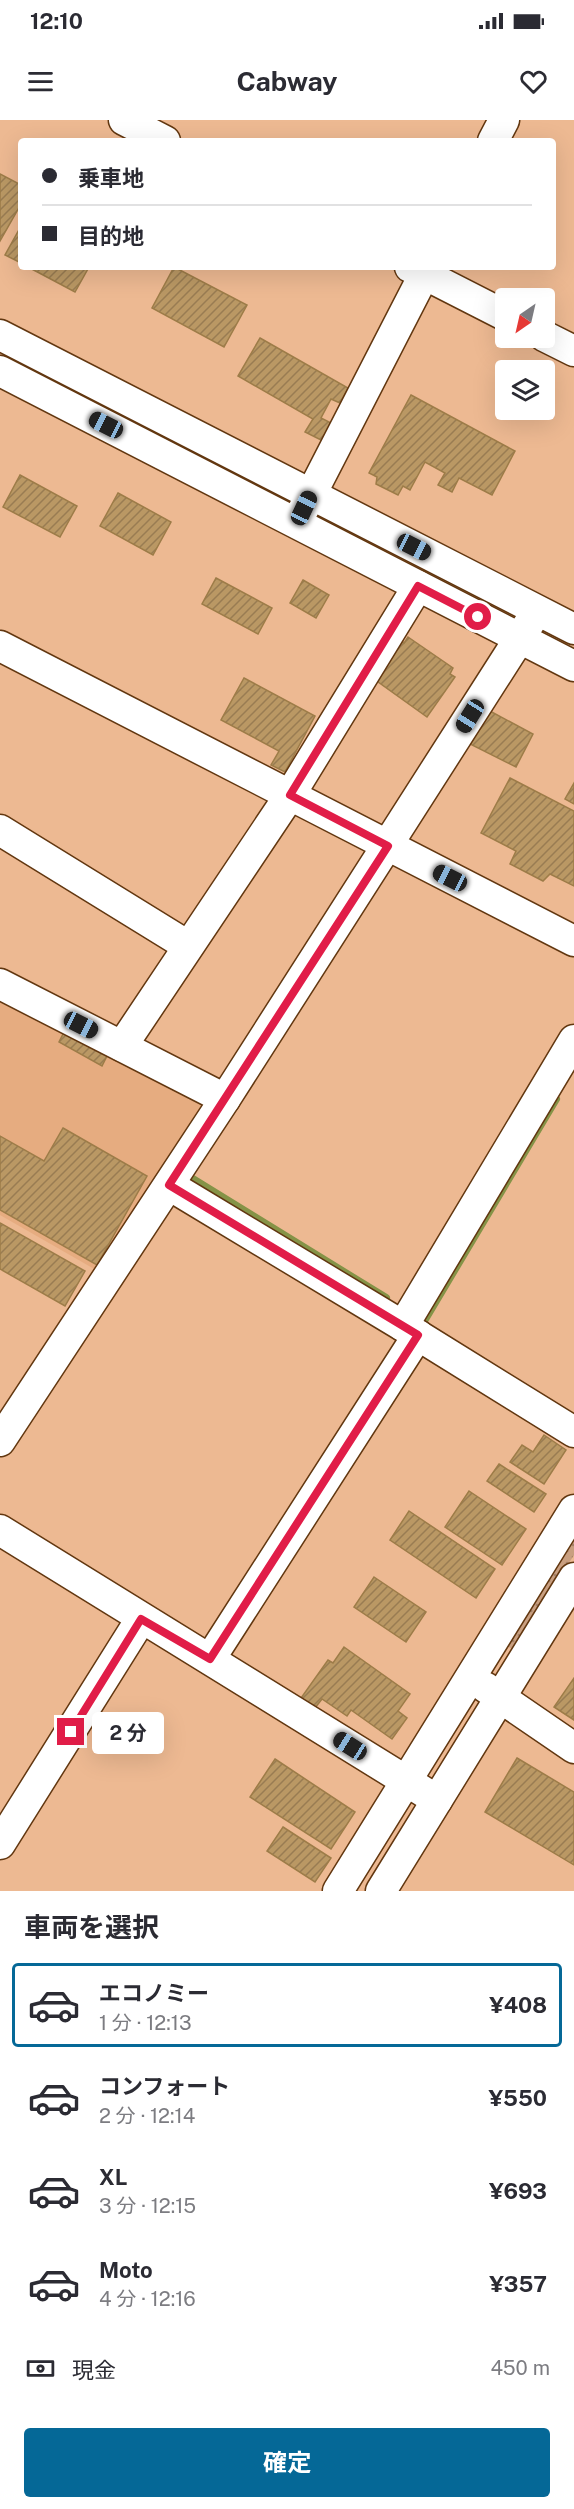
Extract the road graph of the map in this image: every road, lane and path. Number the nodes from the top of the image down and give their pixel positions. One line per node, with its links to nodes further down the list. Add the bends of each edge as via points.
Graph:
1 (124, 120): 3 (street)
2 (504, 120): 4 (street)
3 (159, 138)
4 (495, 138)
5 (421, 270): 12 (street)
6 (423, 270): 7 (street)
7 (495, 310)
8 (0, 335): 12 (street)
9 (555, 342): 10 (street)
10 (574, 351)
11 (0, 371): 13 (street)
12 (311, 494): 13 (street); 15 (street)
13 (297, 522): 14 (street)
14 (418, 586): 17 (street); 20 (street)
15 (537, 611): 16 (street); 17 (street)
16 (574, 629)
17 (518, 639): 19 (street); 22 (street)
18 (3, 654): 20 (street)
19 (574, 666)
20 (290, 795): 22 (street); 24 (street)
21 (0, 830): 24 (street)
22 (388, 846): 23 (street); 28 (street)
23 (574, 941)
24 (188, 946): 27 (street)
25 (0, 984): 27 (street)
26 (574, 1040): 30 (street)
27 (122, 1046): 28 (street)
28 (225, 1099): 29 (street)
29 (169, 1185): 30 (street); 32 (street)
30 (411, 1322): 31 (street); 37 (street)
31 (574, 1432)
32 (0, 1440)
33 (574, 1510): 38 (street)
34 (0, 1530): 36 (street)
35 (574, 1578): 39 (street)
36 (141, 1619): 37 (street); 43 (street)
37 (210, 1659): 41 (street)
38 (470, 1677): 39 (street); 41 (street)
39 (501, 1698): 40 (street); 42 (street)
40 (574, 1748)
41 (406, 1780): 42 (street); 44 (street)
42 (437, 1800): 45 (street)
43 (0, 1844)
44 (338, 1891)
45 (381, 1891)

